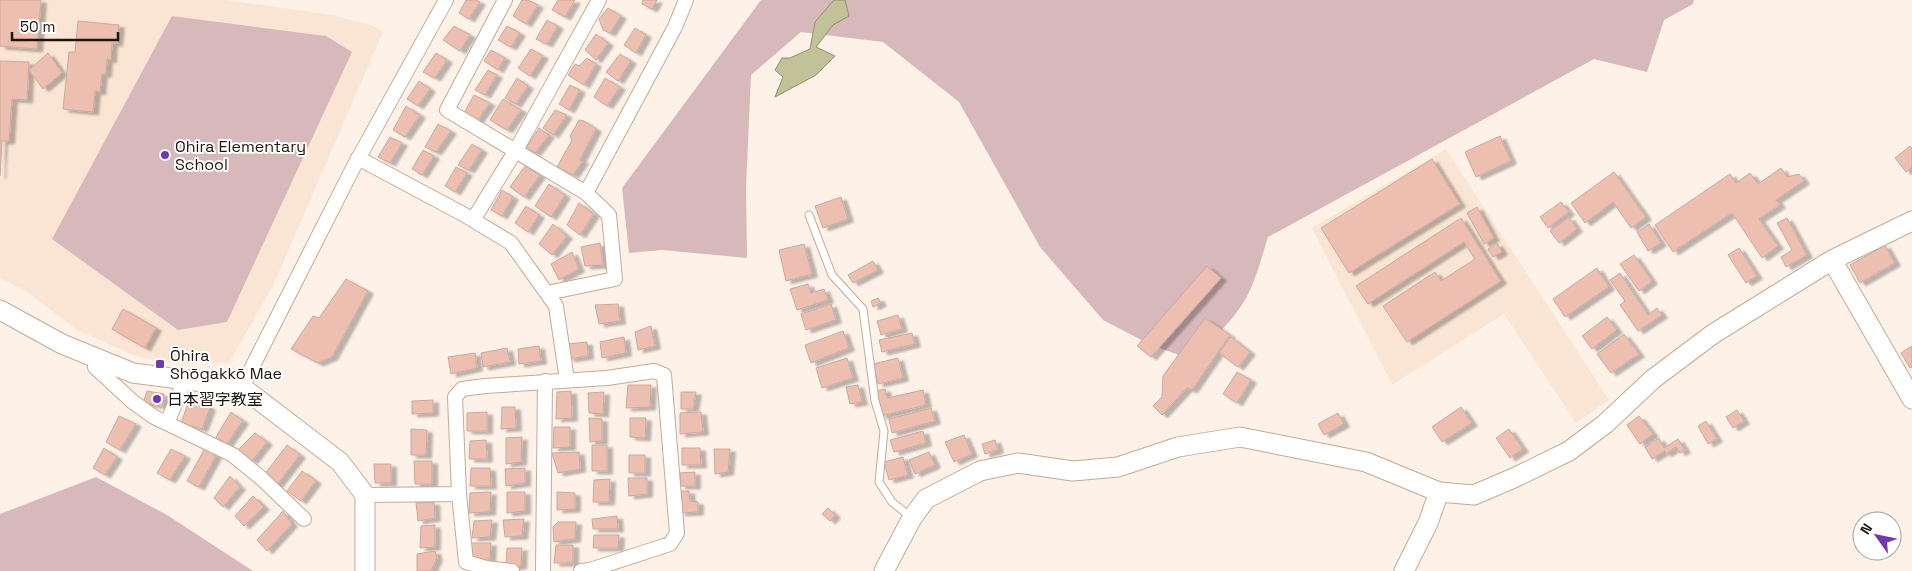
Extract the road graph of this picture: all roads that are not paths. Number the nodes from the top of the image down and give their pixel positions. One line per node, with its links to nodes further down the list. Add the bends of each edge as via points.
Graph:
1 (446, 0): 6 (street)
2 (506, 0): 5 (street, via 447,110)
3 (599, 0): 5 (street)
4 (686, 0): 7 (street, via 675,27)
5 (516, 150): 7 (street); 9 (street)
6 (358, 158): 9 (street); 18 (street)
7 (586, 193): 12 (street, via 609,215 616,279)
8 (809, 215): 24 (lane, via 832,275 863,308 875,401 884,431 879,482 892,502)
9 (473, 220): 12 (street, via 511,243)
10 (1912, 222): 11 (street)
11 (1832, 260): 19 (street); 21 (street, via 1713,334 1653,379 1605,424 1569,451 1474,495)
12 (547, 293): 16 (street, via 556,306)
13 (0, 310): 14 (street, via 62,344)
14 (97, 358): 15 (street, via 133,373); 20 (street, via 95,368 133,402)
15 (184, 380): 18 (street); 20 (street)
16 (568, 380): 17 (street); 29 (street, via 654,371 664,376 676,517 677,533 670,544)
17 (546, 381): 22 (street, via 462,389 455,397); 28 (street)
18 (242, 387): 23 (street, via 340,462)
19 (1912, 399)
20 (167, 424): 25 (street, via 233,455)
21 (1439, 492): 24 (street, via 1366,462 1240,437 1178,447 1118,467 1073,471 1018,463 980,471 926,499); 31 (street)
22 (459, 494): 23 (street); 27 (street, via 466,562)
23 (365, 495): 26 (street)
24 (912, 518): 30 (street)
25 (304, 519)
26 (365, 571)
27 (512, 571)
28 (543, 571)
29 (581, 571)
30 (884, 571)
31 (1404, 571)

